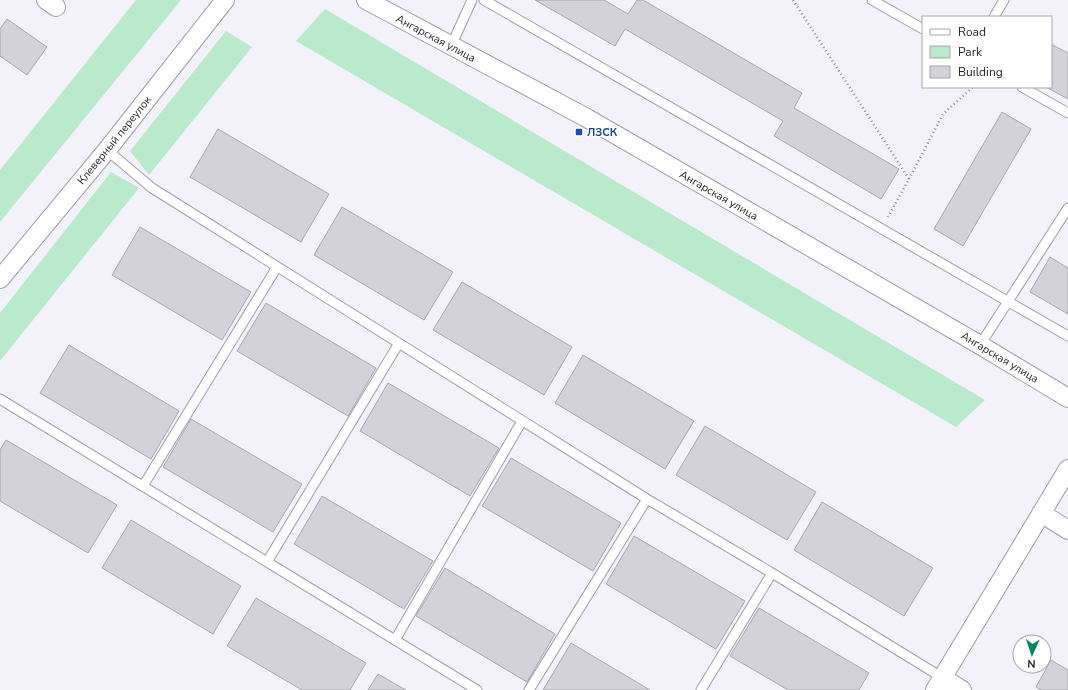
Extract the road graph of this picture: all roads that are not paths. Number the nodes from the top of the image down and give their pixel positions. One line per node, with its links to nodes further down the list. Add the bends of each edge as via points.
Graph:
1 (225, 0): 12 (street, Клеверный переулок)
2 (366, 0): 9 (street, Ангарская улица)
3 (472, 0): 9 (lane)
4 (484, 0): 16 (lane)
5 (872, 0): 8 (lane)
6 (1004, 0): 7 (lane)
7 (995, 16)
8 (922, 28)
9 (451, 46): 19 (street, Ангарская улица, via 585,117)
10 (1024, 88): 11 (lane)
11 (1068, 114)
12 (107, 150): 14 (lane, via 152,188); 15 (street, Клеверный переулок)
13 (1068, 208): 16 (lane)
14 (277, 267): 18 (lane); 24 (lane)
15 (0, 279)
16 (1009, 301): 17 (lane); 19 (lane)
17 (1068, 336)
18 (399, 343): 22 (lane); 28 (lane)
19 (980, 345): 20 (street, Ангарская улица)
20 (1068, 398)
21 (0, 399): 24 (lane)
22 (522, 421): 25 (lane); 30 (lane)
23 (1068, 469): 26 (street)
24 (143, 486): 28 (lane)
25 (647, 499): 29 (lane); 33 (lane)
26 (1041, 514): 27 (street); 31 (street)
27 (1068, 530)
28 (268, 562): 30 (lane)
29 (772, 573): 31 (lane); 34 (lane)
30 (394, 640): 32 (lane)
31 (939, 684): 35 (street)
32 (477, 690)
33 (529, 690)
34 (702, 690)
35 (962, 690)

